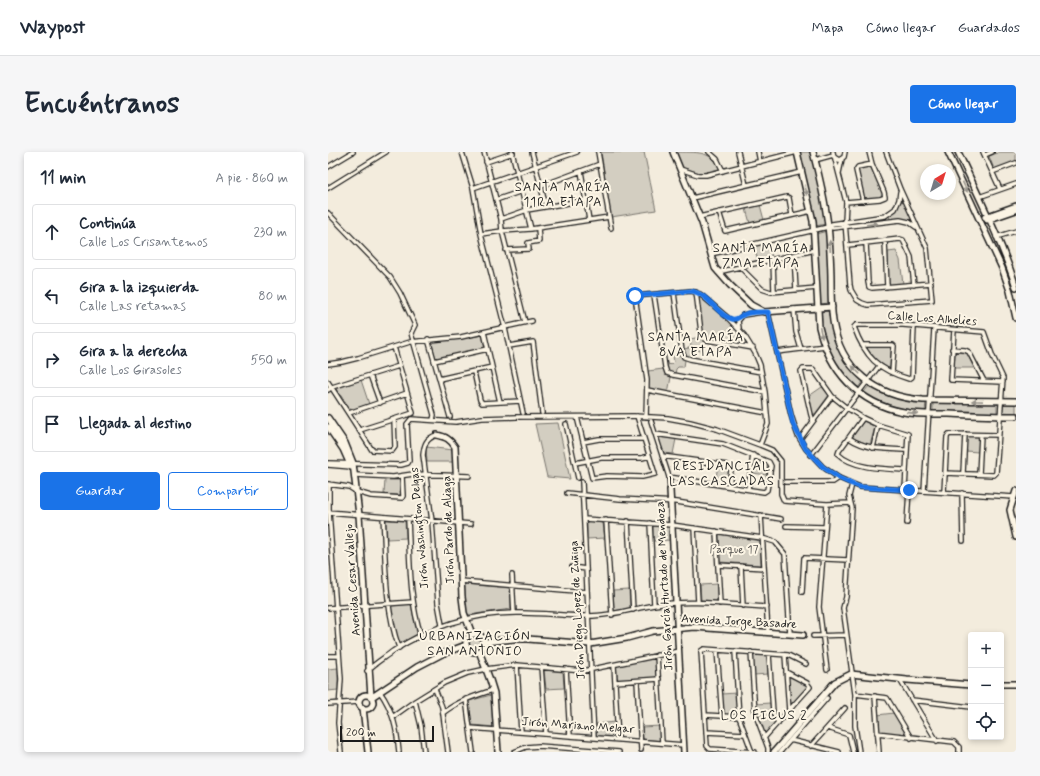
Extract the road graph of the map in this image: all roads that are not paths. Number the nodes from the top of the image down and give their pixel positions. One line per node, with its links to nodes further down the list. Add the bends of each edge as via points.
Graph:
1 (353, 152): 34 (street)
2 (386, 152): 47 (street)
3 (462, 152): 48 (street)
4 (484, 152): 28 (street)
5 (512, 152): 28 (street); 39 (street)
6 (532, 152): 33 (street)
7 (577, 152): 33 (street)
8 (598, 152): 31 (street)
9 (673, 152): 36 (street)
10 (709, 152): 38 (street, via 717,159)
11 (758, 152): 29 (street)
12 (778, 152): 25 (street)
13 (797, 152): 25 (street); 40 (street)
14 (813, 152): 27 (street)
15 (850, 152): 22 (street)
16 (869, 152): 32 (street)
17 (886, 152): 49 (street)
18 (948, 152): 69 (street, one-way to 69)
19 (958, 152): 52 (street)
20 (992, 152): 23 (street)
21 (737, 153): 35 (street)
22 (845, 153): 26 (street)
23 (984, 153): 41 (street)
24 (834, 155): 26 (street); 27 (street); 42 (street)
25 (779, 157): 29 (street)
26 (842, 159): 42 (street)
27 (815, 160): 76 (street)
28 (486, 162): 43 (street)
29 (760, 162): 35 (street)
30 (1016, 163): 41 (street)
31 (600, 164): 37 (street); 67 (street)
32 (872, 164): 56 (street, via 858,167 856,170); 56 (street, via 885,196)
33 (536, 166): 39 (street); 46 (street)
34 (328, 167)
35 (741, 167): 38 (street); 45 (street)
36 (680, 169): 38 (street, via 702,175); 53 (street)
37 (581, 171): 46 (street); 55 (street)
38 (723, 171)
39 (517, 172): 43 (street); 51 (street)
40 (802, 172): 45 (street); 62 (street, one-way to 62)
41 (992, 172): 50 (street)
42 (839, 174): 57 (street)
43 (491, 181): 48 (street); 54 (street)
44 (1016, 184): 50 (street)
45 (746, 185): 53 (street)
46 (540, 186): 59 (street)
47 (328, 188)
48 (473, 188): 85 (street)
49 (900, 189): 66 (street, via 897,204); 81 (street)
50 (1000, 189): 52 (street)
51 (522, 191): 54 (street); 60 (street)
52 (979, 197): 71 (street)
53 (692, 198): 68 (street)
54 (496, 200): 70 (street)
55 (586, 200): 59 (street); 72 (street)
56 (863, 201): 57 (street)
57 (846, 202): 74 (street)
58 (1016, 206): 71 (street)
59 (546, 207): 60 (street)
60 (527, 210): 70 (street); 80 (street)
61 (1016, 210): 71 (street)
62 (811, 211): 65 (street); 82 (street)
63 (719, 212): 65 (street, via 726,231); 65 (street, via 788,197); 68 (street)
64 (328, 213): 125 (street, via 390,277 415,325 411,333)
65 (792, 215)
66 (887, 215): 73 (street); 74 (street)
67 (609, 217): 72 (street); 79 (street)
68 (699, 217): 92 (street)
69 (979, 217): 71 (street); 75 (street)
70 (501, 218): 83 (street)
71 (988, 218): 75 (street); 86 (street)
72 (589, 220): 78 (street)
73 (889, 221): 77 (street, one-way to 73); 81 (street, via 904,221)
74 (845, 222): 76 (street); 77 (street)
75 (983, 226): 115 (street, via 1007,280)
76 (828, 227): 77 (street); 82 (street); 108 (street, one-way to 76)
77 (846, 227): 89 (street)
78 (538, 228): 80 (street); 90 (street, via 539,241 528,243 529,249)
79 (611, 228)
80 (531, 229): 83 (street)
81 (918, 229): 97 (street, via 929,253)
82 (813, 230): 91 (street); 92 (street)
83 (502, 231): 85 (street); 90 (street)
84 (1016, 231): 86 (street)
85 (481, 234): 119 (street)
86 (996, 237): 99 (street)
87 (885, 241): 88 (street); 98 (street, via 903,240 911,257); 100 (street)
88 (866, 243): 89 (street); 100 (street, via 868,284 872,288)
89 (848, 245): 97 (street, via 851,290 862,303 876,305 932,300)
90 (506, 250): 117 (street)
91 (815, 250): 93 (street); 101 (street)
92 (711, 254): 96 (street)
93 (794, 254): 94 (street); 102 (street)
94 (773, 260): 95 (street); 103 (street)
95 (740, 267): 96 (street); 103 (street, via 762,289)
96 (717, 273): 107 (street)
97 (931, 283): 98 (street)
98 (914, 284): 100 (street)
99 (1016, 286)
100 (887, 287)
101 (817, 288): 102 (street); 109 (street)
102 (796, 290): 103 (street)
103 (774, 291)
104 (696, 292): 105 (street); 114 (street); 130 (street, via 704,338)
105 (674, 293): 106 (street); 141 (street, via 684,357)
106 (654, 295): 150 (street, via 635,296); 151 (street, via 667,373)
107 (751, 305): 111 (street); 112 (street, via 752,310)
108 (832, 307): 109 (street); 145 (street, one-way to 108, via 850,363 839,345 832,320)
109 (817, 308): 110 (street); 128 (street, one-way to 128)
110 (794, 310): 111 (street); 132 (street)
111 (766, 312): 112 (street); 134 (street)
112 (746, 313): 113 (street)
113 (741, 316): 114 (street, via 733,319); 121 (street, via 738,321)
114 (727, 317): 121 (street)
115 (1016, 318)
116 (532, 321): 117 (street)
117 (525, 322): 119 (street)
118 (914, 326): 120 (street, Calle Los Alhelies); 126 (street, Calle Los Alhelies, via 855,326); 142 (street, via 912,377 908,379)
119 (504, 328): 123 (street); 127 (street)
120 (934, 329): 122 (street, Calle Los Alhelies); 155 (street)
121 (740, 330): 130 (street)
122 (954, 330): 133 (street); 148 (street, Calle Los Alhelies, via 984,332)
123 (484, 332): 124 (street, via 461,337); 131 (street)
124 (428, 339): 125 (street); 135 (street)
125 (414, 341): 129 (street); 176 (street, via 434,415)
126 (862, 345): 138 (street); 142 (street, via 894,346)
127 (508, 346): 156 (street); 163 (street, via 533,342)
128 (824, 346): 132 (street); 152 (street, via 840,374)
129 (394, 347): 136 (street); 137 (street)
130 (753, 348): 141 (street)
131 (488, 349): 135 (street); 139 (street)
132 (801, 349): 134 (street)
133 (952, 349): 146 (street, via 969,352); 146 (street, via 951,380)
134 (777, 352): 190 (street, via 791,415)
135 (434, 361): 144 (street)
136 (328, 364)
137 (399, 366): 143 (street); 153 (street)
138 (879, 366): 142 (street); 145 (street)
139 (492, 368): 140 (street); 159 (street)
140 (474, 372): 144 (street); 159 (street, via 482,403)
141 (762, 372): 151 (street)
142 (892, 373)
143 (370, 375): 149 (street); 160 (street)
144 (440, 380): 173 (street)
145 (868, 381): 152 (street); 155 (street, via 895,396)
146 (984, 381): 148 (street)
147 (328, 382): 149 (street)
148 (1003, 382): 157 (street, Calle Los Alhelies)
149 (330, 388): 165 (street)
150 (647, 390): 164 (street); 171 (street)
151 (765, 392): 164 (street)
152 (859, 392): 161 (street); 166 (street, one-way to 166, via 892,410)
153 (407, 394): 160 (street); 175 (street, via 413,413)
154 (832, 396): 161 (street); 178 (street); 178 (street, via 812,369 801,369)
155 (930, 400): 157 (street, one-way to 155); 166 (street)
156 (520, 401): 159 (street); 162 (street)
157 (1001, 401): 158 (street); 168 (street, Calle Los Alhelies)
158 (1016, 401)
159 (500, 402)
160 (380, 403): 165 (street)
161 (847, 408): 174 (street); 196 (street)
162 (523, 413)
163 (542, 413)
164 (767, 413): 192 (street, via 768,424)
165 (349, 414): 182 (street)
166 (929, 414): 168 (street); 224 (street)
167 (636, 416): 170 (street); 171 (street); 189 (street)
168 (1000, 416): 169 (street); 187 (street, Calle Los Alhelies)
169 (1016, 416)
170 (577, 417): 176 (street, via 482,418 456,422); 191 (street)
171 (646, 417): 192 (street, via 690,422)
172 (328, 418): 202 (street, via 345,443)
173 (450, 418)
174 (863, 418): 180 (street); 188 (street)
175 (394, 419): 182 (street); 182 (street, via 395,447 392,451 370,449)
176 (433, 420): 202 (street, via 411,419 408,422 408,463)
177 (651, 421): 183 (street, Jirón García Hurtado de Mendoza)
178 (813, 421): 190 (street)
179 (566, 424): 200 (street)
180 (878, 425): 193 (street); 194 (street, via 908,434)
181 (328, 427): 202 (street)
182 (360, 430)
183 (655, 434): 195 (street, via 723,444); 198 (street, Jirón García Hurtado de Mendoza)
184 (965, 434): 186 (street); 204 (street, via 948,435); 205 (street)
185 (437, 435): 208 (street, Jirón Washington Delgas, via 426,441 424,447); 210 (street, Jirón Pardo de Aliaga, via 451,440 455,447)
186 (981, 435): 187 (street); 206 (street)
187 (998, 435): 206 (street, Calle Los Alhelies, via 996,473)
188 (849, 438): 193 (street); 203 (street, via 838,453 840,456 873,468)
189 (643, 439): 191 (street, via 599,439); 197 (street)
190 (800, 439): 196 (street)
191 (583, 442): 199 (street)
192 (760, 445): 232 (street, via 772,450 782,461 781,494 784,501)
193 (873, 448): 194 (street)
194 (907, 450): 203 (street)
195 (753, 455): 220 (street); 220 (street, via 769,462 771,466 766,491)
196 (811, 455): 214 (street)
197 (649, 456): 199 (street); 199 (street, via 655,474 642,477 592,478)
198 (662, 456): 212 (street, Jirón García Hurtado de Mendoza); 219 (street, via 727,465 731,470)
199 (587, 460): 200 (street)
200 (575, 463): 213 (street)
201 (328, 464): 202 (street)
202 (351, 464): 207 (street, Avenida Cesar Vallejo); 223 (street, Avenida Cesar Vallejo)
203 (906, 470): 222 (street)
204 (946, 473): 205 (street); 225 (street)
205 (963, 473): 206 (street)
206 (979, 474)
207 (355, 475): 209 (street); 223 (street, Avenida Cesar Vallejo)
208 (426, 475): 209 (street); 210 (street); 241 (street, Jirón Washington Delgas)
209 (402, 476): 223 (street, via 402,498 371,496)
210 (456, 476): 211 (street); 243 (street, Jirón Pardo de Aliaga)
211 (469, 476)
212 (669, 477): 219 (street); 221 (street, Jirón García Hurtado de Mendoza)
213 (578, 478)
214 (839, 478): 216 (street, via 833,482); 218 (street)
215 (582, 482): 229 (street, Jirón Diego Lopez de Zuñiga)
216 (785, 482)
217 (329, 484): 223 (street, via 349,487); 233 (street)
218 (852, 484): 222 (street, via 860,487); 231 (street)
219 (729, 486): 220 (street)
220 (748, 489)
221 (670, 490): 230 (street, Jirón García Hurtado de Mendoza)
222 (907, 490): 224 (street); 245 (street)
223 (355, 491): 234 (street, Avenida Cesar Vallejo)
224 (924, 491): 225 (street)
225 (944, 492): 227 (street)
226 (567, 493): 229 (street)
227 (962, 493): 228 (street); 254 (street)
228 (1015, 494): 252 (street, via 1010,512)
229 (582, 495): 230 (street); 237 (street, Jirón Diego Lopez de Zuñiga)
230 (671, 502): 235 (street); 247 (street, Jirón García Hurtado de Mendoza)
231 (850, 503): 232 (street); 256 (street, via 852,508)
232 (826, 504): 249 (street)
233 (328, 512): 234 (street); 263 (street)
234 (358, 515): 236 (street); 274 (street, Avenida Cesar Vallejo)
235 (761, 515): 239 (street); 253 (street)
236 (383, 517): 238 (street); 271 (street)
237 (584, 518): 240 (street); 261 (street, Jirón Diego Lopez de Zuñiga)
238 (408, 519): 241 (street); 269 (street)
239 (781, 519)
240 (606, 520): 242 (street); 282 (street)
241 (432, 521): 243 (street); 285 (street, Jirón Washington Delgas)
242 (628, 521): 244 (street); 280 (street)
243 (458, 523): 246 (street); 265 (street, Jirón Pardo de Aliaga)
244 (650, 523): 247 (street); 275 (street)
245 (906, 523)
246 (470, 524)
247 (672, 525): 250 (street); 272 (street, Jirón García Hurtado de Mendoza)
248 (786, 526): 249 (street)
249 (825, 527): 255 (street)
250 (694, 528): 251 (street); 270 (street)
251 (716, 531): 253 (street); 257 (street)
252 (1016, 537)
253 (762, 538): 260 (street); 289 (street, via 775,542 785,554)
254 (963, 540)
255 (823, 559): 256 (street); 268 (street, via 804,558); 294 (street, via 819,607)
256 (848, 560): 292 (street, via 844,608)
257 (718, 565): 258 (street); 273 (street)
258 (741, 566): 260 (street); 276 (street)
259 (572, 567): 261 (street)
260 (764, 568): 278 (street)
261 (586, 569): 267 (street, Jirón Diego Lopez de Zuñiga)
262 (328, 574): 263 (street)
263 (334, 574): 277 (street)
264 (512, 575): 266 (street)
265 (461, 581): 266 (street); 284 (street, Jirón Pardo de Aliaga)
266 (513, 586): 267 (street); 281 (street)
267 (588, 592): 283 (street, Jirón Diego Lopez de Zuñiga)
268 (802, 592)
269 (413, 602): 271 (street); 290 (street, via 416,623)
270 (698, 602): 272 (street); 273 (street)
271 (389, 603): 274 (street); 298 (street)
272 (677, 603): 275 (street); 286 (street, Jirón García Hurtado de Mendoza)
273 (720, 604): 276 (street)
274 (364, 605): 277 (street); 316 (street, Avenida Cesar Vallejo)
275 (654, 605): 280 (street)
276 (743, 606): 278 (street)
277 (336, 607): 279 (street); 308 (street)
278 (767, 607): 287 (street)
279 (328, 608)
280 (633, 610): 282 (street)
281 (514, 613): 283 (street); 284 (street)
282 (612, 615): 283 (street)
283 (589, 616): 296 (street, Jirón Diego Lopez de Zuñiga)
284 (466, 618): 285 (street); 288 (street, Jirón Pardo de Aliaga)
285 (442, 625): 290 (street)
286 (678, 628): 287 (street, Avenida Jorge Basadre); 296 (street, Avenida Jorge Basadre); 301 (street, Jirón García Hurtado de Mendoza)
287 (768, 632): 289 (street, Avenida Jorge Basadre)
288 (472, 634): 295 (street, via 480,634); 297 (street, via 466,639)
289 (790, 634): 291 (street, Avenida Jorge Basadre)
290 (421, 635): 298 (street)
291 (803, 635)
292 (846, 635): 294 (street, Avenida Jorge Basadre); 319 (street)
293 (813, 636): 294 (street, Avenida Jorge Basadre)
294 (822, 636): 317 (street)
295 (485, 642): 296 (street, Avenida Jorge Basadre, via 521,639); 300 (street)
296 (590, 644): 315 (street, Jirón Diego Lopez de Zuñiga)
297 (466, 645): 300 (street, via 471,651); 329 (street, via 424,663)
298 (399, 648): 316 (street)
299 (717, 650): 302 (street); 345 (street, via 704,649 701,652); 347 (street)
300 (479, 651): 313 (street)
301 (679, 651): 305 (street); 367 (street, Jirón García Hurtado de Mendoza)
302 (735, 651): 303 (street); 348 (street)
303 (751, 652): 304 (street); 360 (street, via 755,713)
304 (768, 654): 306 (street); 349 (street, via 773,712)
305 (657, 655): 311 (street); 320 (street)
306 (785, 655): 309 (street); 318 (street)
307 (328, 656): 308 (street)
308 (339, 656): 339 (street)
309 (806, 664)
310 (517, 665): 312 (street); 313 (street); 353 (street)
311 (614, 665): 315 (street); 323 (street)
312 (541, 667): 314 (street); 356 (street)
313 (486, 669): 327 (street, via 454,678); 328 (street)
314 (566, 669): 315 (street); 358 (street)
315 (592, 669): 359 (street, Jirón Diego Lopez de Zuñiga)
316 (368, 670): 331 (street, Avenida Cesar Vallejo)
317 (827, 670)
318 (786, 672): 343 (street); 343 (street, via 810,685)
319 (851, 674): 321 (street); 330 (street); 387 (street, via 835,682)
320 (658, 679): 322 (street); 366 (street)
321 (900, 680): 324 (street); 335 (street)
322 (637, 681): 323 (street); 364 (street)
323 (615, 682): 362 (street)
324 (968, 684)
325 (1004, 684): 326 (street)
326 (1016, 684)
327 (435, 689): 336 (street); 344 (street)
328 (494, 690): 334 (street); 352 (street)
329 (380, 692): 331 (street); 346 (street)
330 (855, 694): 332 (street); 391 (street, via 855,726)
331 (370, 696): 337 (street, via 362,696); 342 (street, via 374,701 373,705)
332 (874, 696): 355 (street); 361 (street, via 888,699)
333 (827, 698): 363 (street)
334 (466, 699): 344 (street); 350 (street)
335 (912, 700): 340 (street); 365 (street)
336 (415, 701): 346 (street); 376 (street)
337 (359, 702): 339 (street); 342 (street)
338 (328, 704): 339 (street)
339 (339, 704): 373 (street)
340 (968, 707)
341 (845, 708): 351 (street)
342 (364, 709): 374 (street)
343 (789, 711): 349 (street)
344 (443, 713): 377 (street)
345 (705, 715): 347 (street); 354 (street)
346 (394, 716): 375 (street)
347 (722, 716): 348 (street)
348 (739, 717): 357 (street)
349 (778, 724): 360 (street)
350 (470, 728): 352 (street, Jirón Mariano Melgar); 378 (street)
351 (828, 728): 369 (street); 390 (street, via 849,735)
352 (496, 730): 353 (street, Jirón Mariano Melgar); 379 (street)
353 (521, 732): 356 (street, Jirón Mariano Melgar)
354 (706, 732): 357 (street); 384 (street, via 709,748)
355 (877, 733): 361 (street); 392 (street)
356 (546, 734): 358 (street, Jirón Mariano Melgar)
357 (745, 734): 384 (street)
358 (570, 736): 359 (street, Jirón Mariano Melgar)
359 (594, 737): 362 (street, Jirón Mariano Melgar)
360 (764, 738): 386 (street)
361 (911, 738): 365 (street)
362 (618, 739): 364 (street, Jirón Mariano Melgar)
363 (790, 740): 369 (street); 388 (street)
364 (640, 741): 366 (street, Jirón Mariano Melgar); 371 (street)
365 (937, 741): 393 (street, via 954,742 959,746)
366 (662, 743): 367 (street, Jirón Mariano Melgar)
367 (684, 745): 383 (street, Jirón García Hurtado de Mendoza)
368 (539, 746): 370 (street); 380 (street, via 526,747); 381 (street)
369 (812, 746): 372 (street)
370 (569, 750): 382 (street)
371 (641, 750)
372 (828, 751): 389 (street)
373 (341, 752)
374 (369, 752)
375 (399, 752)
376 (424, 752)
377 (448, 752)
378 (473, 752)
379 (498, 752)
380 (514, 752)
381 (540, 752)
382 (619, 752)
383 (684, 752)
384 (752, 752): 385 (street)
385 (756, 752)
386 (768, 752)
387 (774, 752)
388 (780, 752)
389 (839, 752)
390 (853, 752)
391 (859, 752)
392 (879, 752)
393 (959, 752)

